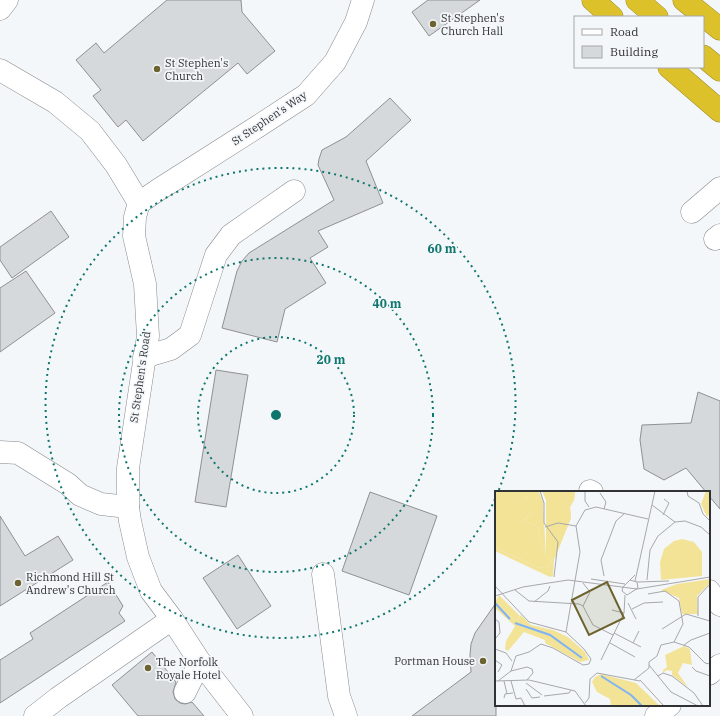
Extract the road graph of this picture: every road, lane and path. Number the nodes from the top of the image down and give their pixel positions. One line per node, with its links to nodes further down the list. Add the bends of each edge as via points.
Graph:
1 (7, 0): 6 (street)
2 (363, 0): 19 (street, St Stephen's Way, via 356,22 335,62 306,95)
3 (593, 0): 7 (highway)
4 (637, 0): 8 (highway)
5 (690, 5): 9 (highway)
6 (0, 10)
7 (611, 16)
8 (656, 16)
9 (704, 16)
10 (704, 16): 11 (highway)
11 (720, 29)
12 (704, 57): 15 (highway)
13 (670, 68): 16 (highway)
14 (0, 70): 19 (street, via 56,102 90,131 116,165)
15 (720, 70)
16 (720, 111)
17 (720, 188): 20 (street)
18 (294, 191): 21 (street, via 231,235 216,256 190,335 171,349)
19 (139, 203): 21 (street, St Stephen's Road, via 134,236 145,284 148,336)
20 (692, 212)
21 (144, 357): 23 (street, St Stephen's Road, via 128,468)
22 (0, 452): 23 (street, via 18,453 68,484 80,495 101,504)
23 (128, 507): 27 (street, St Stephen's Road, via 140,564 151,591)
24 (323, 574): 35 (street, via 339,696)
25 (710, 592): 26 (street)
26 (720, 605)
27 (172, 619): 28 (street, St Stephen's Road); 33 (street)
28 (200, 662): 31 (street); 34 (street, St Stephen's Road)
29 (720, 665): 30 (street)
30 (710, 673)
31 (185, 692)
32 (669, 706): 36 (street)
33 (35, 716)
34 (242, 716)
35 (346, 716)
36 (656, 716)

